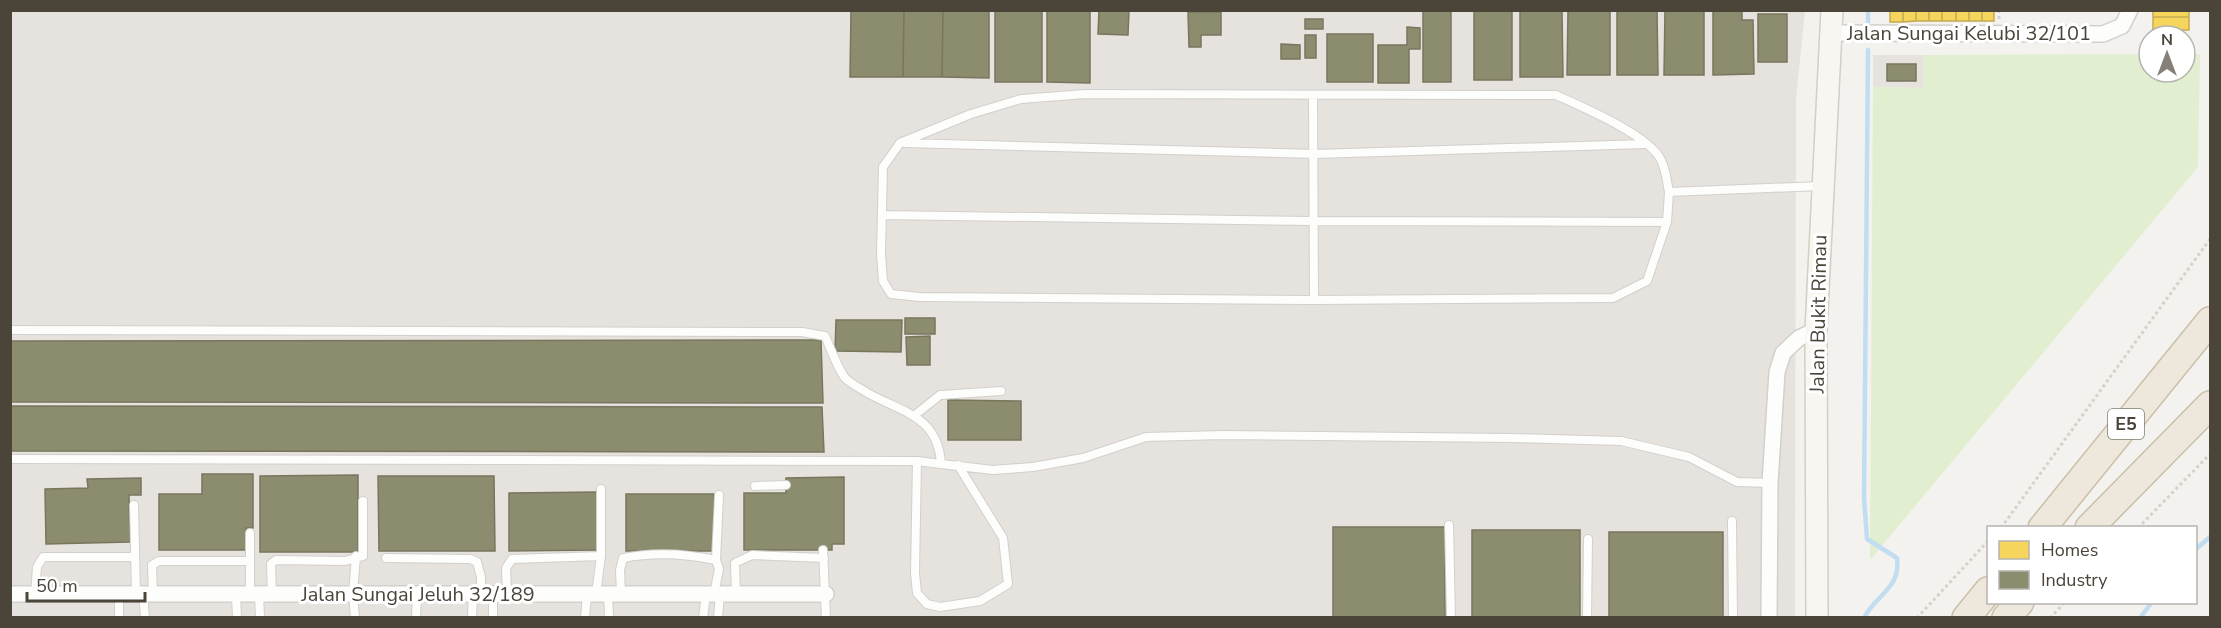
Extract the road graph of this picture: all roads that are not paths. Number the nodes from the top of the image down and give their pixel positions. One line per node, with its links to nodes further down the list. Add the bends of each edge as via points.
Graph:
1 (1832, 10): 3 (street, Jalan Bukit Rimau)
2 (2130, 10): 3 (street, Jalan Sungai Kelubi 32/101, via 2122,26 2103,34)
3 (1832, 33): 8 (street, Jalan Bukit Rimau)
4 (1313, 95): 5 (lane, via 1085,94 1021,99); 6 (lane, via 1556,95 1615,122); 7 (lane)
5 (900, 143): 7 (lane); 10 (lane, via 883,168)
6 (1645, 144): 7 (lane); 9 (lane, via 1661,159)
7 (1315, 154): 11 (lane)
8 (1822, 186): 9 (lane); 16 (street, Jalan Bukit Rimau)
9 (1669, 192): 12 (lane)
10 (882, 215): 11 (lane); 13 (lane, via 883,281 891,294)
11 (1313, 221): 12 (lane); 13 (lane)
12 (1667, 222): 13 (lane, via 1647,281 1613,298)
13 (1314, 300)
14 (2211, 321): 33 (highway, E5)
15 (10, 330): 19 (lane, via 802,332 825,336 846,379 877,400)
16 (1816, 330): 24 (street, via 1799,338 1783,353 1777,372); 73 (street, Jalan Bukit Rimau)
17 (1001, 391): 19 (lane, via 940,395)
18 (2211, 405): 34 (highway, E5)
19 (915, 415): 22 (lane, via 929,428 940,449)
20 (10, 459): 21 (lane)
21 (916, 461): 22 (lane); 23 (lane, via 917,593 927,604 940,607 980,601 1008,584 1003,538)
22 (941, 464): 23 (lane)
23 (958, 465): 24 (lane, via 993,470 1033,467 1083,458 1146,437 1511,438 1622,441 1689,457 1737,482)
24 (1770, 483): 72 (street)
25 (786, 485): 26 (lane)
26 (755, 486)
27 (601, 489): 38 (lane)
28 (719, 495): 41 (lane)
29 (363, 501): 37 (lane, via 363,556)
30 (134, 504): 39 (lane)
31 (1732, 521): 71 (lane)
32 (1449, 525): 69 (lane)
33 (2044, 526)
34 (2092, 526)
35 (250, 533): 42 (lane)
36 (1588, 539): 70 (lane)
37 (356, 556): 48 (lane, via 345,561 276,560); 49 (lane)
38 (601, 556): 51 (lane, via 513,559); 52 (lane)
39 (135, 557): 45 (lane, via 43,557 37,567); 47 (lane)
40 (386, 558): 51 (lane, via 470,559 477,562)
41 (716, 560): 52 (lane, via 695,556 623,558 620,570); 53 (lane)
42 (250, 561): 47 (lane, via 159,561 152,565); 48 (lane)
43 (1987, 593): 74 (highway)
44 (10, 594): 45 (street, Jalan Sungai Jeluh 32/189)
45 (35, 594): 46 (street, Jalan Sungai Jeluh 32/189)
46 (119, 594): 47 (street, Jalan Sungai Jeluh 32/189); 56 (lane)
47 (144, 594): 48 (street, Jalan Sungai Jeluh 32/189); 57 (lane)
48 (254, 594): 49 (street, Jalan Sungai Jeluh 32/189); 58 (lane); 59 (lane)
49 (353, 594): 50 (street, Jalan Sungai Jeluh 32/189); 60 (lane)
50 (417, 594): 51 (street, Jalan Sungai Jeluh 32/189); 61 (lane)
51 (488, 594): 52 (street, Jalan Sungai Jeluh 32/189); 62 (lane); 63 (lane)
52 (603, 594): 53 (street, Jalan Sungai Jeluh 32/189); 64 (lane); 65 (lane)
53 (719, 594): 54 (street, Jalan Sungai Jeluh 32/189); 54 (lane, via 735,563 752,555 824,554); 66 (lane); 67 (lane)
54 (826, 594): 68 (lane)
55 (2019, 604): 75 (highway)
56 (119, 618)
57 (145, 618)
58 (237, 618)
59 (260, 618)
60 (355, 618)
61 (416, 618)
62 (472, 618)
63 (493, 618)
64 (585, 618)
65 (609, 618)
66 (703, 618)
67 (718, 618)
68 (826, 618)
69 (1451, 618)
70 (1587, 618)
71 (1733, 618)
72 (1769, 618)
73 (1817, 618)
74 (1966, 618)
75 (2006, 618)

